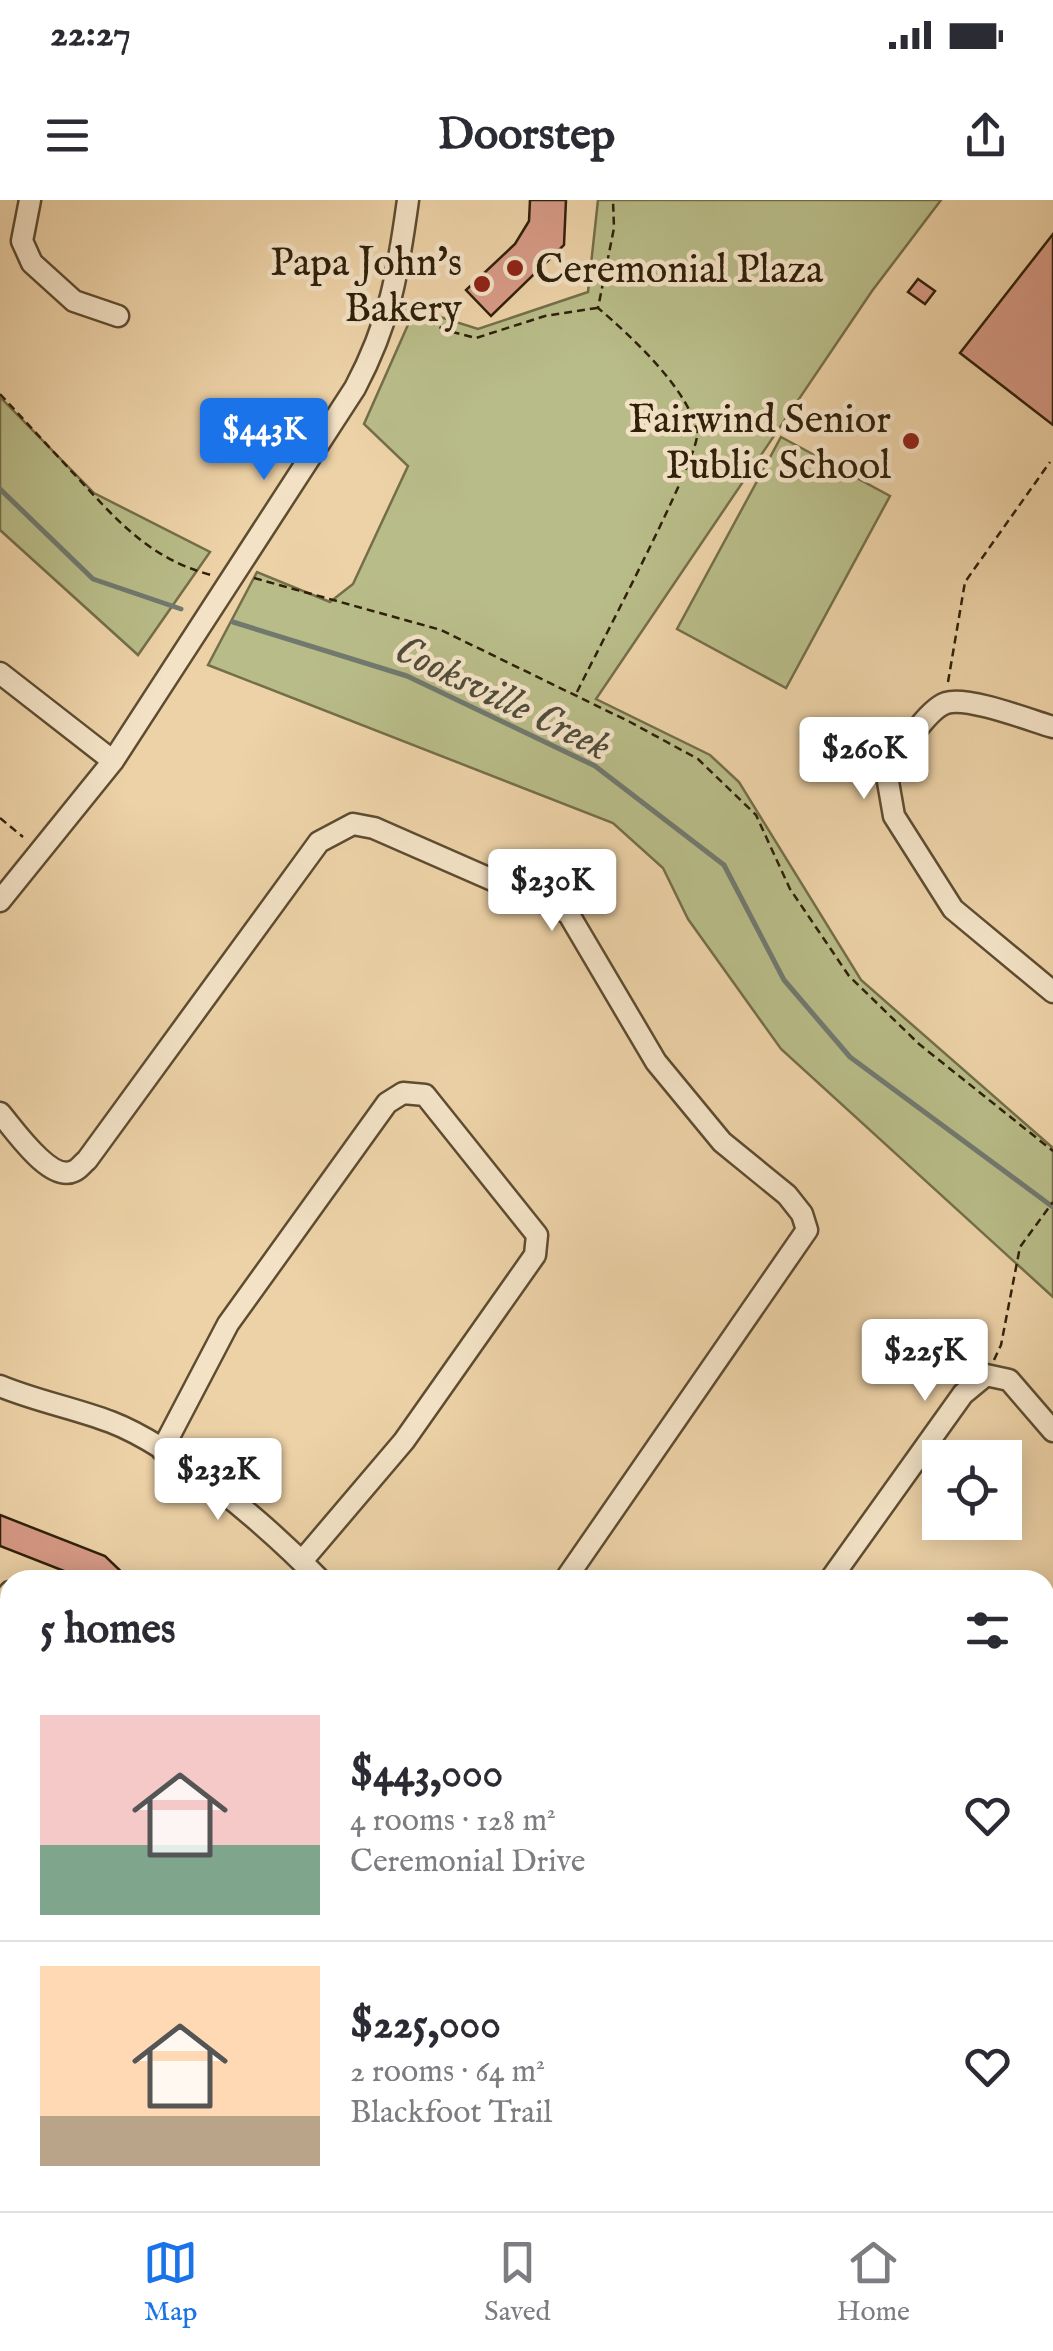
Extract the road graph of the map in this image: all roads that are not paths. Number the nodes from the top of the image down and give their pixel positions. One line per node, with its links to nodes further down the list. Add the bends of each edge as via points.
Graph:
1 (30, 200): 3 (street, via 22,240 32,264 74,301)
2 (408, 200): 6 (street, via 397,282 375,350)
3 (118, 316)
4 (0, 672): 6 (street)
5 (1053, 726): 8 (street, via 945,703 888,776 894,816 953,908)
6 (113, 761): 7 (street)
7 (0, 901)
8 (1053, 992)
9 (0, 1112): 15 (street, via 48,1166 72,1172 319,842 352,824 568,913 656,1062 722,1142 786,1195 807,1230)
10 (0, 1386): 12 (street, via 113,1422)
11 (1053, 1431): 16 (street, via 1008,1380 986,1374 963,1394)
12 (162, 1450): 13 (street); 13 (street, via 228,1324 387,1103 403,1093 425,1094 536,1236 535,1255 404,1441)
13 (302, 1561): 14 (street)
14 (311, 1570)
15 (571, 1570)
16 (837, 1570)

